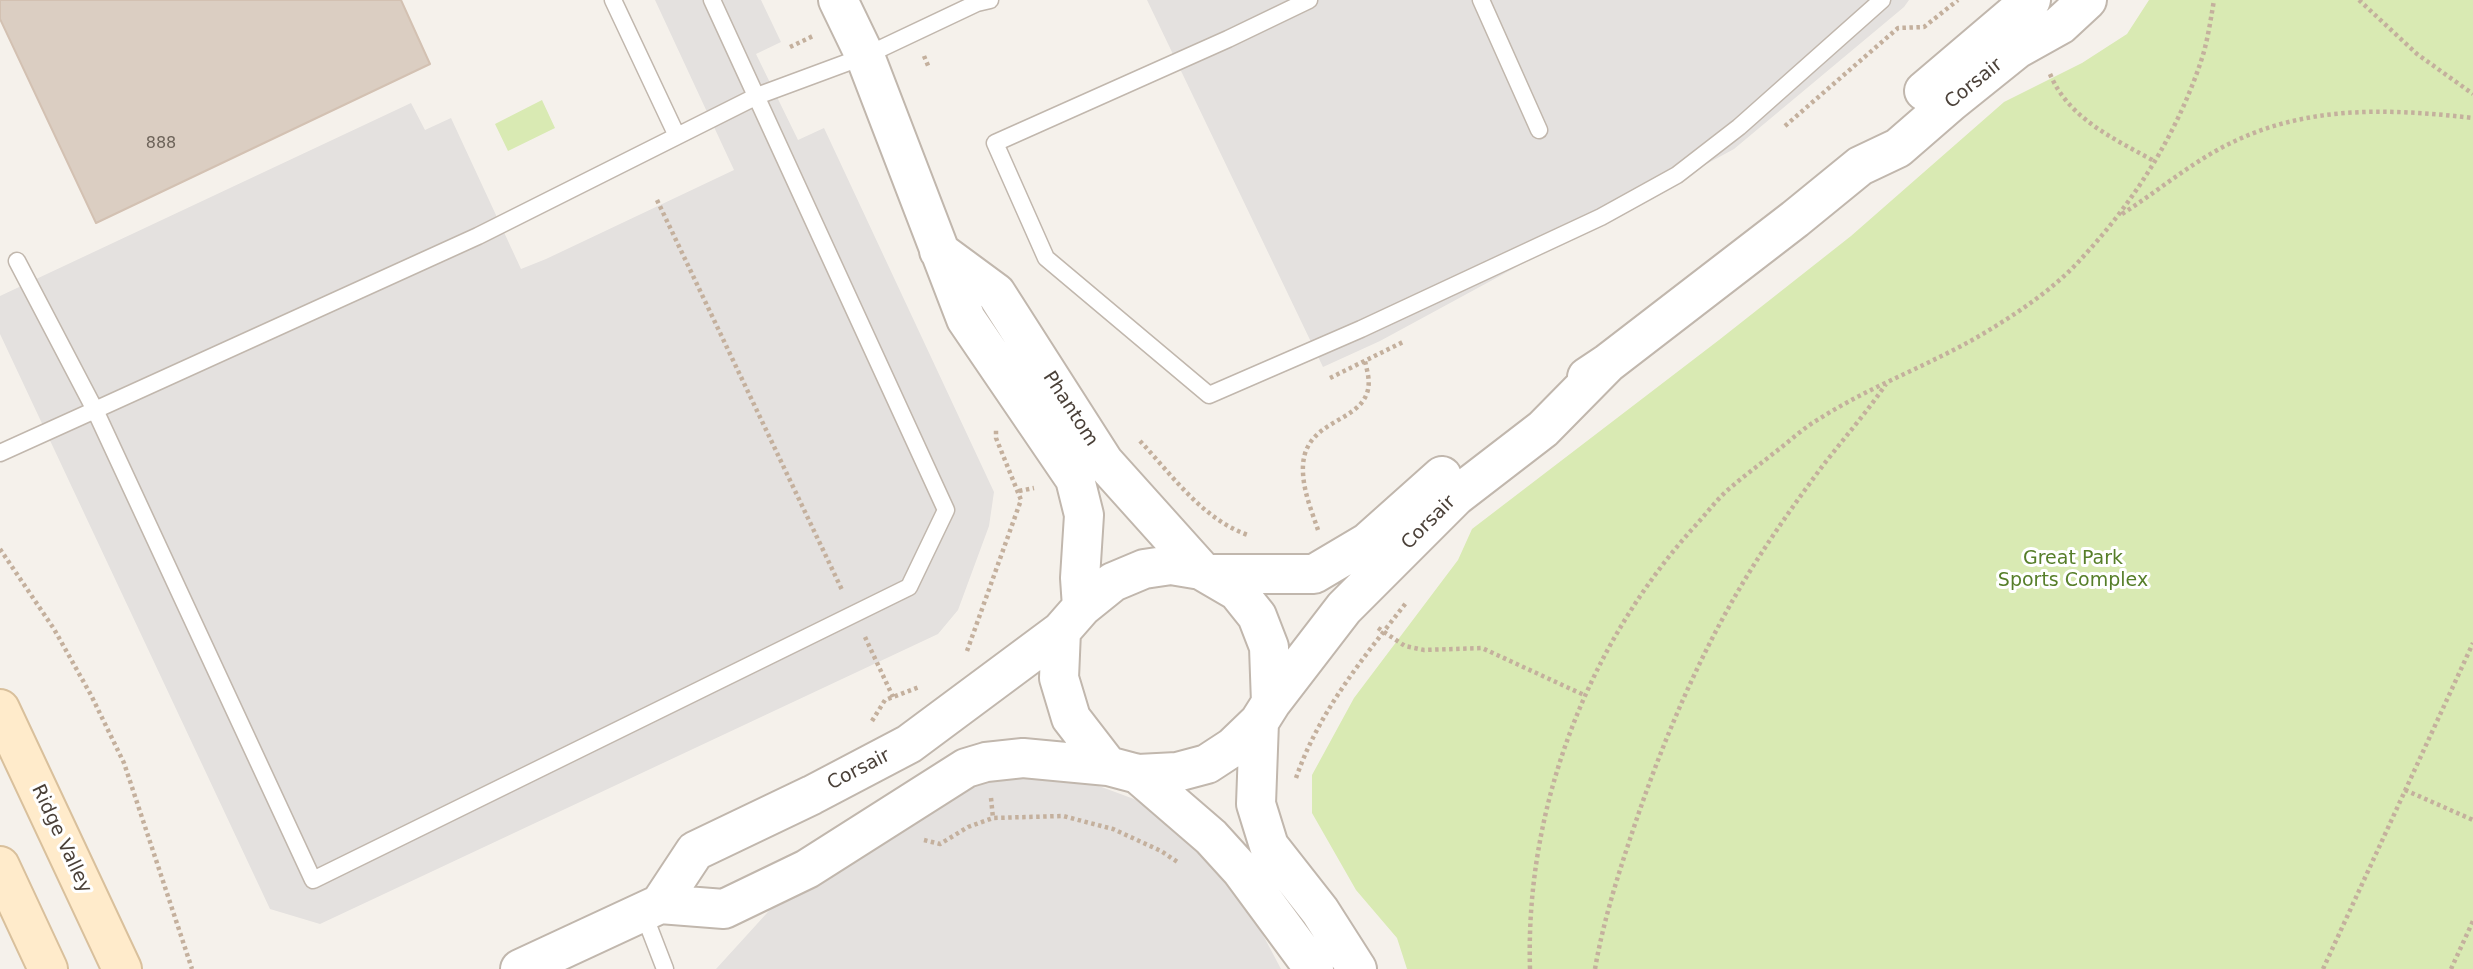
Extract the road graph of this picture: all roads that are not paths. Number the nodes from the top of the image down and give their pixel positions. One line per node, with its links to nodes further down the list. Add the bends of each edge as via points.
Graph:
1 (612, 0): 13 (lane)
2 (712, 0): 11 (lane)
3 (838, 0): 10 (street, Phantom)
4 (990, 0): 10 (lane)
5 (1309, 0): 7 (lane, via 995,143 1046,258 1209,395 1601,217 1677,175 1739,127)
6 (1481, 0): 12 (lane)
7 (1882, 0)
8 (2031, 0): 14 (street, Corsair, via 1882,127)
9 (2087, 0): 14 (street, Corsair, via 2060,24 2008,57 1898,148)
10 (865, 56): 11 (lane); 15 (street, Phantom)
11 (757, 96): 13 (lane); 18 (lane, via 946,510 909,587 313,880)
12 (1539, 130)
13 (677, 136): 18 (lane, via 478,236)
14 (1860, 166): 17 (street, Corsair)
15 (939, 251): 20 (street, Phantom, via 996,292 1104,462); 21 (street, Phantom, via 966,319 1075,479 1084,515 1080,578)
16 (17, 261): 18 (lane)
17 (1608, 363): 20 (street, Corsair, via 1471,450 1367,542 1314,574); 23 (street, Corsair, via 1543,429 1456,496 1350,602)
18 (95, 410): 19 (lane)
19 (0, 453)
20 (1206, 572): 21 (street, via 1171,565 1144,569 1113,582); 23 (street, via 1237,591 1257,616 1269,646)
21 (1071, 619): 24 (street, via 1059,678 1071,718); 26 (street, Corsair, via 909,744 695,852)
22 (0, 709): 29 (main road, Ridge Valley)
23 (1265, 712): 24 (street, via 1233,747 1207,764 1177,772); 32 (street, via 1256,804 1269,846 1320,911)
24 (1123, 770): 26 (street, via 1023,758 986,762 966,768 807,869 724,909); 31 (street, via 1211,837)
25 (0, 866): 28 (main road)
26 (651, 908): 27 (street); 30 (lane)
27 (526, 968)
28 (48, 969)
29 (122, 969)
30 (665, 969)
31 (1314, 969)
32 (1357, 969)

